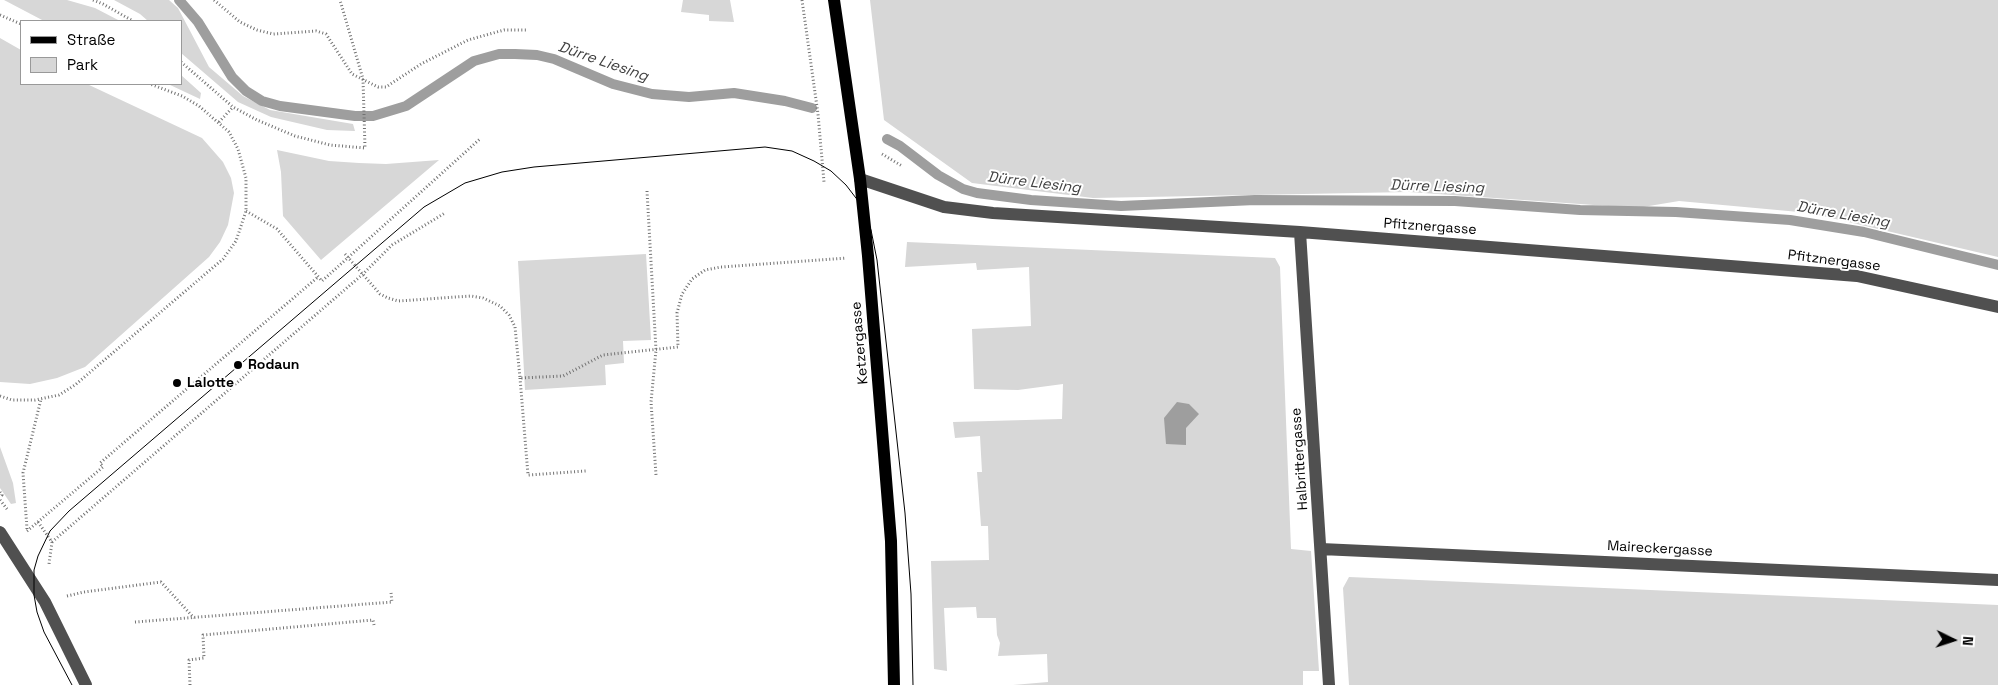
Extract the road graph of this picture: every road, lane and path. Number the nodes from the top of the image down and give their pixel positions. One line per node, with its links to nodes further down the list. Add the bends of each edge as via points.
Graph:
1 (93, 0): 7 (path)
2 (214, 0): 11 (path, via 240,22 257,30 273,34 316,31 326,34 352,74)
3 (340, 0): 11 (path)
4 (802, 0): 19 (path)
5 (834, 0): 18 (main road, Ketzergasse)
6 (0, 14): 8 (path)
7 (131, 20)
8 (20, 24)
9 (526, 30): 11 (path, via 504,30 468,40 421,64 386,87 378,87)
10 (182, 63): 13 (path)
11 (363, 79): 13 (path, via 365,148 330,145 294,136)
12 (153, 85): 14 (path, via 182,96)
13 (233, 107): 14 (path)
14 (219, 122): 21 (path, via 229,132 242,159 246,178)
15 (481, 138): 26 (path)
16 (881, 148): 17 (path, via 882,154)
17 (906, 168)
18 (860, 179): 23 (street, Pfitznergasse, via 944,207 993,213); 25 (main road, Ketzergasse)
19 (824, 182)
20 (647, 191): 30 (path)
21 (246, 211): 28 (path, via 277,229); 33 (path, via 236,241 223,259 75,385 58,395)
22 (445, 213): 27 (path, via 392,245)
23 (1300, 232): 29 (street, Pfitznergasse, via 1858,276); 42 (street, Halbrittergasse)
24 (346, 254): 26 (path)
25 (868, 256): 30 (path, via 705,270 692,279 682,294 677,313 678,347); 51 (main road, Ketzergasse, via 891,541)
26 (349, 258): 27 (path); 28 (path, via 325,281)
27 (362, 274): 31 (path, via 380,294 398,301 471,296 500,306 515,327); 40 (path)
28 (318, 277): 38 (path, via 100,463 103,467)
29 (1998, 307)
30 (656, 350): 31 (path, via 603,355 563,376); 35 (path, via 651,402)
31 (520, 378): 34 (path, via 528,475)
32 (0, 396): 33 (path, via 12,400)
33 (41, 399): 38 (path, via 23,473)
34 (586, 471)
35 (656, 475)
36 (0, 492): 37 (path)
37 (0, 497)
38 (27, 531): 41 (path)
39 (0, 532): 41 (street)
40 (52, 542)
41 (4, 548): 45 (street)
42 (1321, 549): 43 (street, Maireckergasse); 52 (street, Halbrittergasse)
43 (1998, 580)
44 (391, 593): 46 (path, via 392,602)
45 (45, 602): 46 (path, via 84,592 160,582); 49 (street)
46 (194, 618): 47 (path)
47 (135, 622)
48 (374, 625): 50 (path, via 374,620 203,636 204,658 189,660)
49 (86, 685)
50 (190, 685)
51 (894, 685)
52 (1329, 685)

